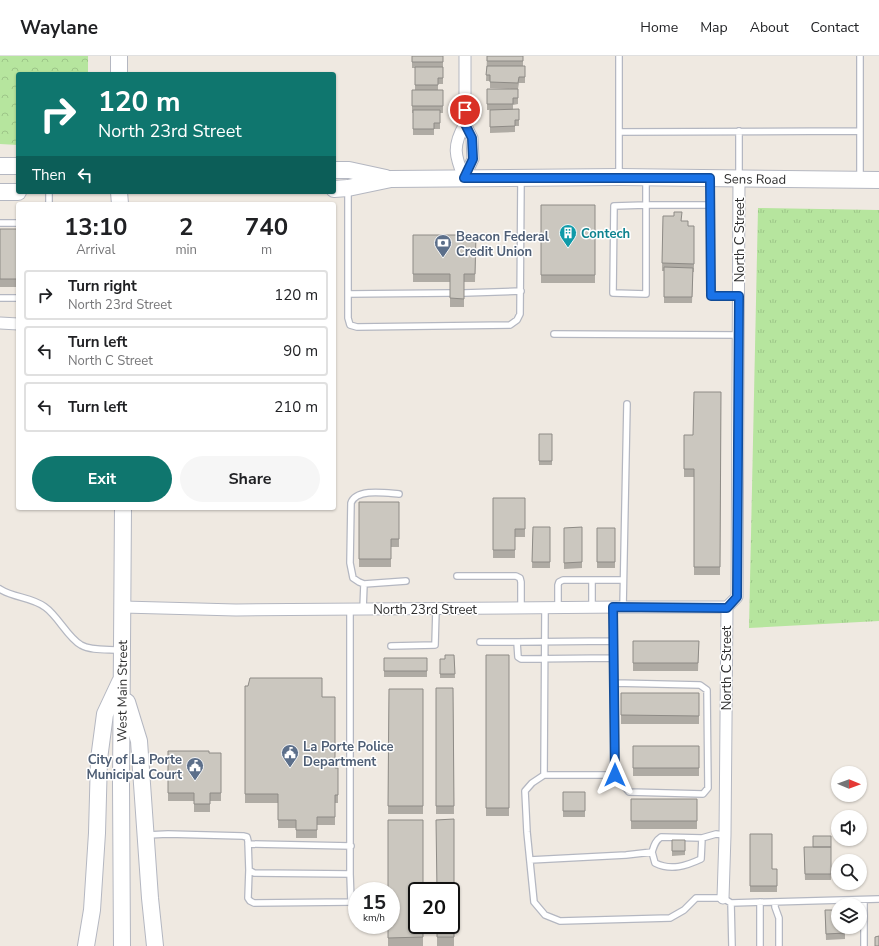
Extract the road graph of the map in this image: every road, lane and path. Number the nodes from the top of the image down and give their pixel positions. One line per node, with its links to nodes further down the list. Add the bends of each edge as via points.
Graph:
1 (119, 56): 5 (main road)
2 (465, 56): 6 (street)
3 (619, 56): 8 (lane)
4 (860, 56): 7 (lane)
5 (119, 72)
6 (465, 124): 13 (street, via 458,138 456,159); 13 (street, via 472,138 473,159)
7 (860, 130): 9 (lane); 20 (lane)
8 (619, 132): 9 (lane); 15 (lane)
9 (739, 132): 18 (lane)
10 (0, 166): 11 (main road)
11 (16, 166)
12 (341, 170): 19 (main road); 22 (main road)
13 (464, 178): 14 (main road, Sens Road); 19 (main road, Sens Road)
14 (520, 178): 15 (main road, Sens Road); 29 (lane)
15 (619, 178): 16 (main road, Sens Road)
16 (646, 178): 17 (main road, Sens Road); 25 (lane)
17 (710, 178): 18 (main road, Sens Road); 26 (lane)
18 (739, 178): 20 (main road, Sens Road); 33 (street, North C Street)
19 (391, 179): 22 (main road)
20 (860, 180): 21 (main road, Sens Road)
21 (879, 180)
22 (341, 189): 32 (lane)
23 (0, 192): 24 (main road)
24 (16, 192)
25 (646, 205): 25 (lane, via 614,206 613,293 646,294); 26 (lane)
26 (710, 205): 33 (lane, via 711,296)
27 (0, 223): 28 (lane)
28 (16, 223)
29 (521, 291): 31 (lane); 32 (lane, via 520,314 510,325 354,326 348,318)
30 (450, 293): 32 (lane)
31 (464, 293)
32 (348, 294)
33 (739, 296): 39 (street, North C Street)
34 (0, 298): 35 (lane)
35 (16, 298)
36 (0, 323): 37 (street)
37 (16, 324)
38 (554, 334): 39 (lane)
39 (738, 335): 55 (street, North C Street, via 737,597)
40 (627, 404): 45 (lane)
41 (399, 494): 47 (lane, via 369,493 352,499 350,563 356,581)
42 (123, 510): 49 (main road, West Main Street)
43 (457, 576): 52 (lane, via 516,576 521,582)
44 (592, 580): 45 (lane); 50 (lane); 54 (lane, via 559,582)
45 (623, 580): 51 (lane)
46 (406, 582): 47 (lane)
47 (364, 584): 58 (lane)
48 (0, 589): 64 (lane, via 7,594 45,606 81,645)
49 (123, 607): 56 (street, North 23rd Street, via 236,610); 64 (main road, West Main Street)
50 (592, 607): 51 (street, North 23rd Street); 54 (street, North 23rd Street)
51 (618, 607): 55 (street, North 23rd Street); 59 (lane)
52 (521, 608): 53 (street, North 23rd Street); 57 (street, North 23rd Street)
53 (545, 608): 54 (street, North 23rd Street); 62 (lane)
54 (558, 608)
55 (727, 608): 72 (street, North C Street)
56 (350, 609): 58 (street, North 23rd Street); 75 (lane)
57 (436, 609): 58 (street, North 23rd Street); 63 (lane, via 436,645)
58 (363, 610)
59 (614, 641): 62 (lane); 65 (lane)
60 (480, 642): 61 (lane)
61 (517, 642): 62 (lane); 66 (lane, via 518,658)
62 (544, 642): 66 (lane)
63 (391, 646)
64 (122, 650): 67 (main road, West Main Street)
65 (614, 658): 66 (lane); 68 (lane)
66 (545, 659): 69 (lane)
67 (122, 681): 71 (main road, via 139,741); 87 (main road, via 106,714 99,759 92,910); 88 (main road, West Main Street)
68 (614, 683): 70 (lane); 70 (lane, via 700,684 707,690 708,788 703,794 629,792)
69 (544, 775): 70 (lane); 77 (lane, via 525,791)
70 (615, 775)
71 (146, 835): 74 (lane, via 236,835 247,837); 89 (main road)
72 (725, 835): 73 (lane, via 716,834); 80 (street, North C Street)
73 (702, 838): 76 (lane, via 661,837 655,843); 76 (lane, via 701,859 688,865 676,868 662,867 655,863)
74 (248, 844): 75 (lane); 78 (lane)
75 (351, 846): 79 (lane)
76 (652, 852): 77 (lane)
77 (530, 860): 80 (lane, via 534,902 545,915 560,921 670,918 684,910 696,898)
78 (249, 870): 79 (lane, via 254,873); 79 (lane, via 248,898 254,903 351,902)
79 (350, 874)
80 (727, 900): 84 (lane); 90 (lane)
81 (867, 900): 82 (lane)
82 (879, 900)
83 (831, 901): 85 (lane)
84 (760, 902): 85 (lane); 91 (lane)
85 (775, 902): 92 (lane, via 779,918)
86 (864, 934): 93 (lane)
87 (86, 946)
88 (122, 946)
89 (155, 946)
90 (732, 946)
91 (760, 946)
92 (779, 946)
93 (864, 946)

